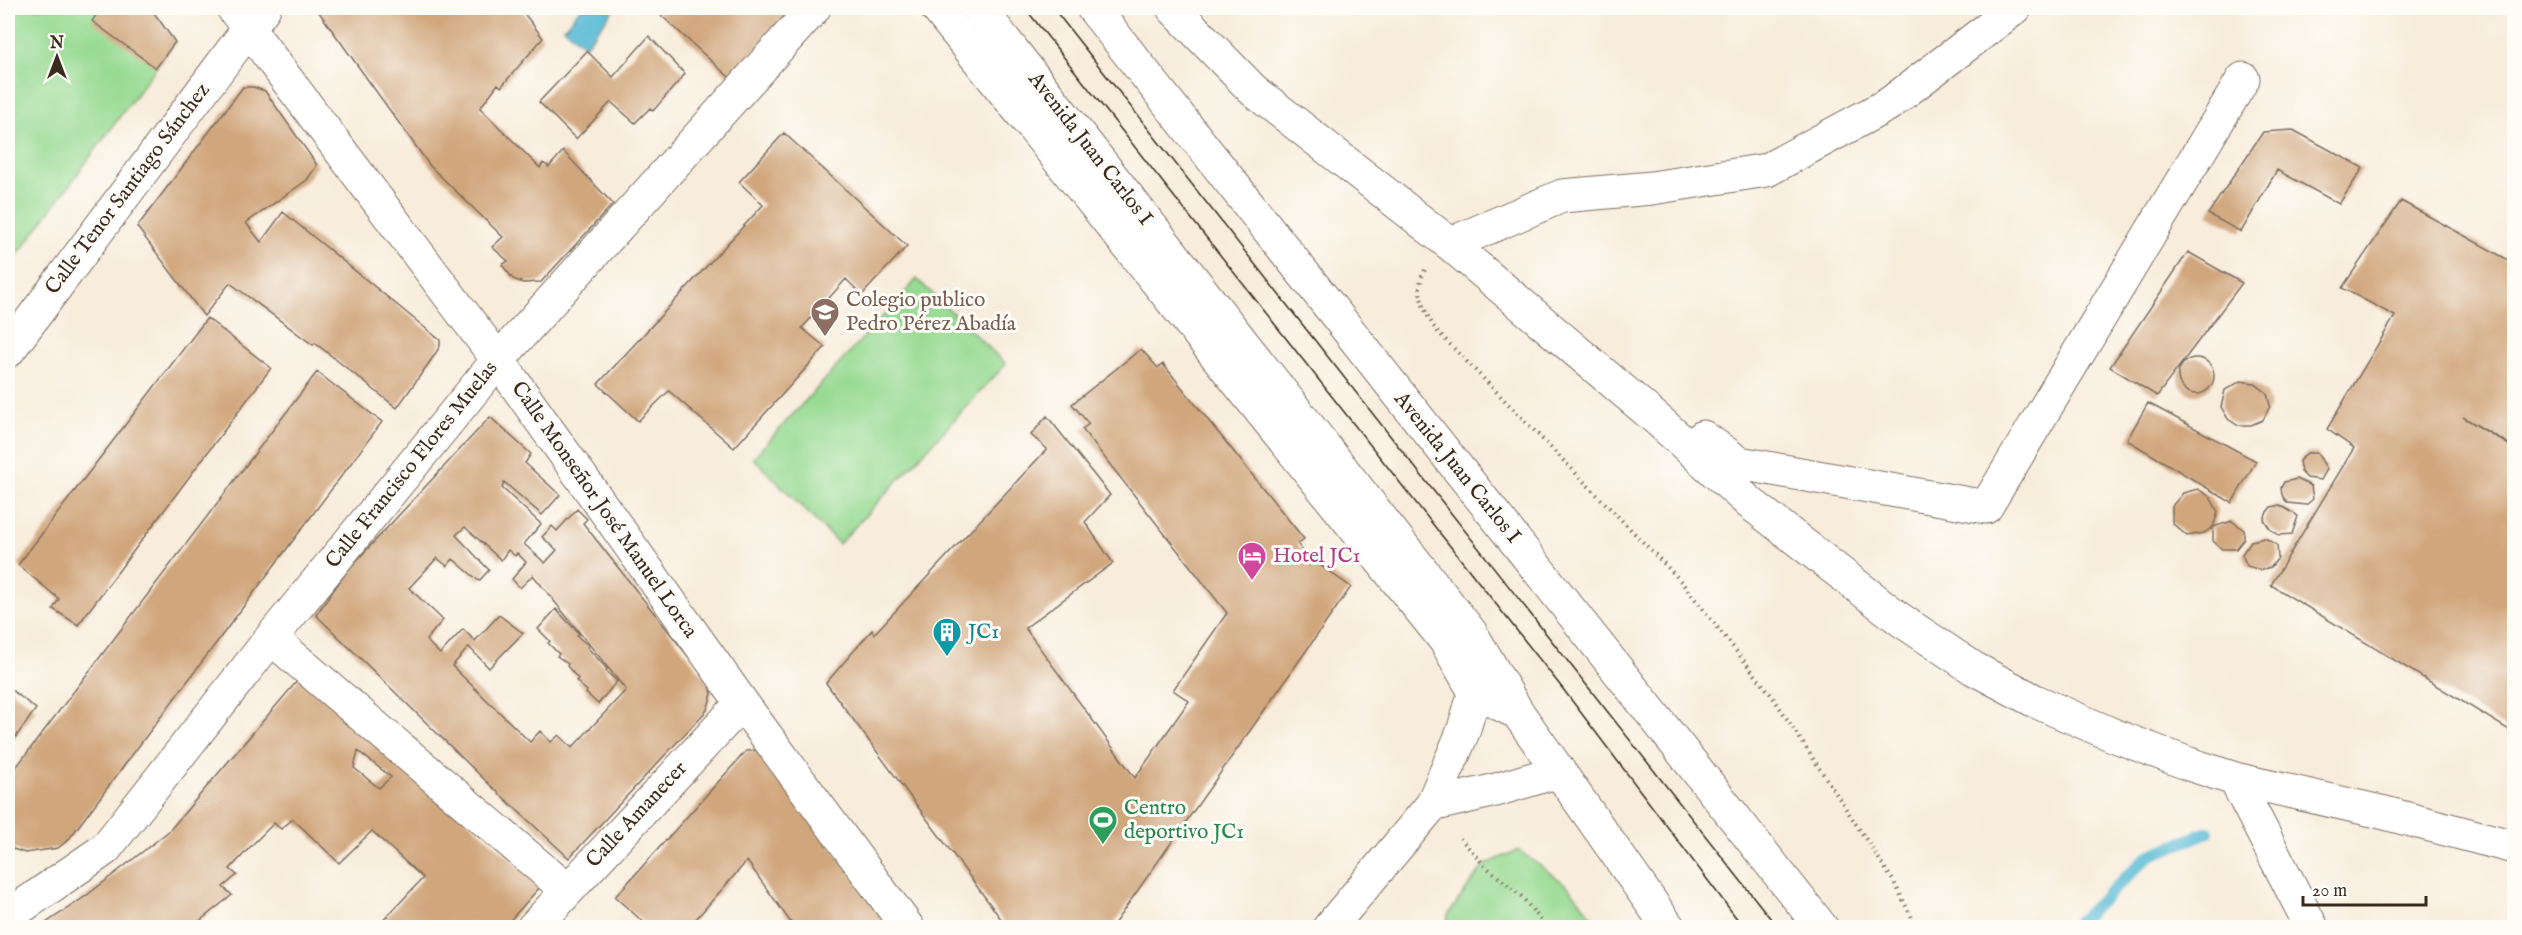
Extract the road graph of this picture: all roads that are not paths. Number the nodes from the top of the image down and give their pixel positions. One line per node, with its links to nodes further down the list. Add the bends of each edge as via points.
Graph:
1 (814, 8): 11 (street, Calle Francisco Flores Muelas)
2 (937, 8): 15 (street, via 1445,640)
3 (978, 8): 13 (street, Avenida Juan Carlos I)
4 (1093, 8): 28 (street, Avenida Juan Carlos I)
5 (1173, 8): 9 (street, via 1253,90)
6 (2015, 8): 9 (street, via 1889,104 1767,170 1652,188 1562,196)
7 (249, 14): 10 (street, Calle Tenor Santiago Sánchez); 11 (street, Calle Monseñor José Manuel Lorca)
8 (2243, 79): 12 (street, via 1986,507 1739,463 1693,429)
9 (1450, 244): 12 (street)
10 (8, 351)
11 (498, 360): 14 (street, Calle Francisco Flores Muelas); 16 (street, Calle Monseñor José Manuel Lorca)
12 (1659, 421): 19 (street, via 1750,503 1901,620 1973,668 2035,701 2113,735)
13 (1471, 633): 15 (street); 17 (street, Avenida Juan Carlos I)
14 (271, 638): 22 (street); 23 (street, Calle Francisco Flores Muelas, via 105,849)
15 (1475, 692): 17 (street); 20 (street, via 1463,732)
16 (742, 703): 22 (street, Calle Amanecer); 26 (street, Calle Monseñor José Manuel Lorca)
17 (1518, 713): 18 (street, Avenida Juan Carlos I)
18 (1559, 771): 20 (street); 27 (street, Avenida Juan Carlos I)
19 (2235, 779): 21 (street); 29 (street)
20 (1432, 805): 24 (street)
21 (2514, 847)
22 (567, 890): 25 (street, Calle Amanecer)
23 (8, 916)
24 (1344, 922)
25 (533, 927)
26 (908, 927)
27 (1669, 927)
28 (1822, 927)
29 (2312, 927)

